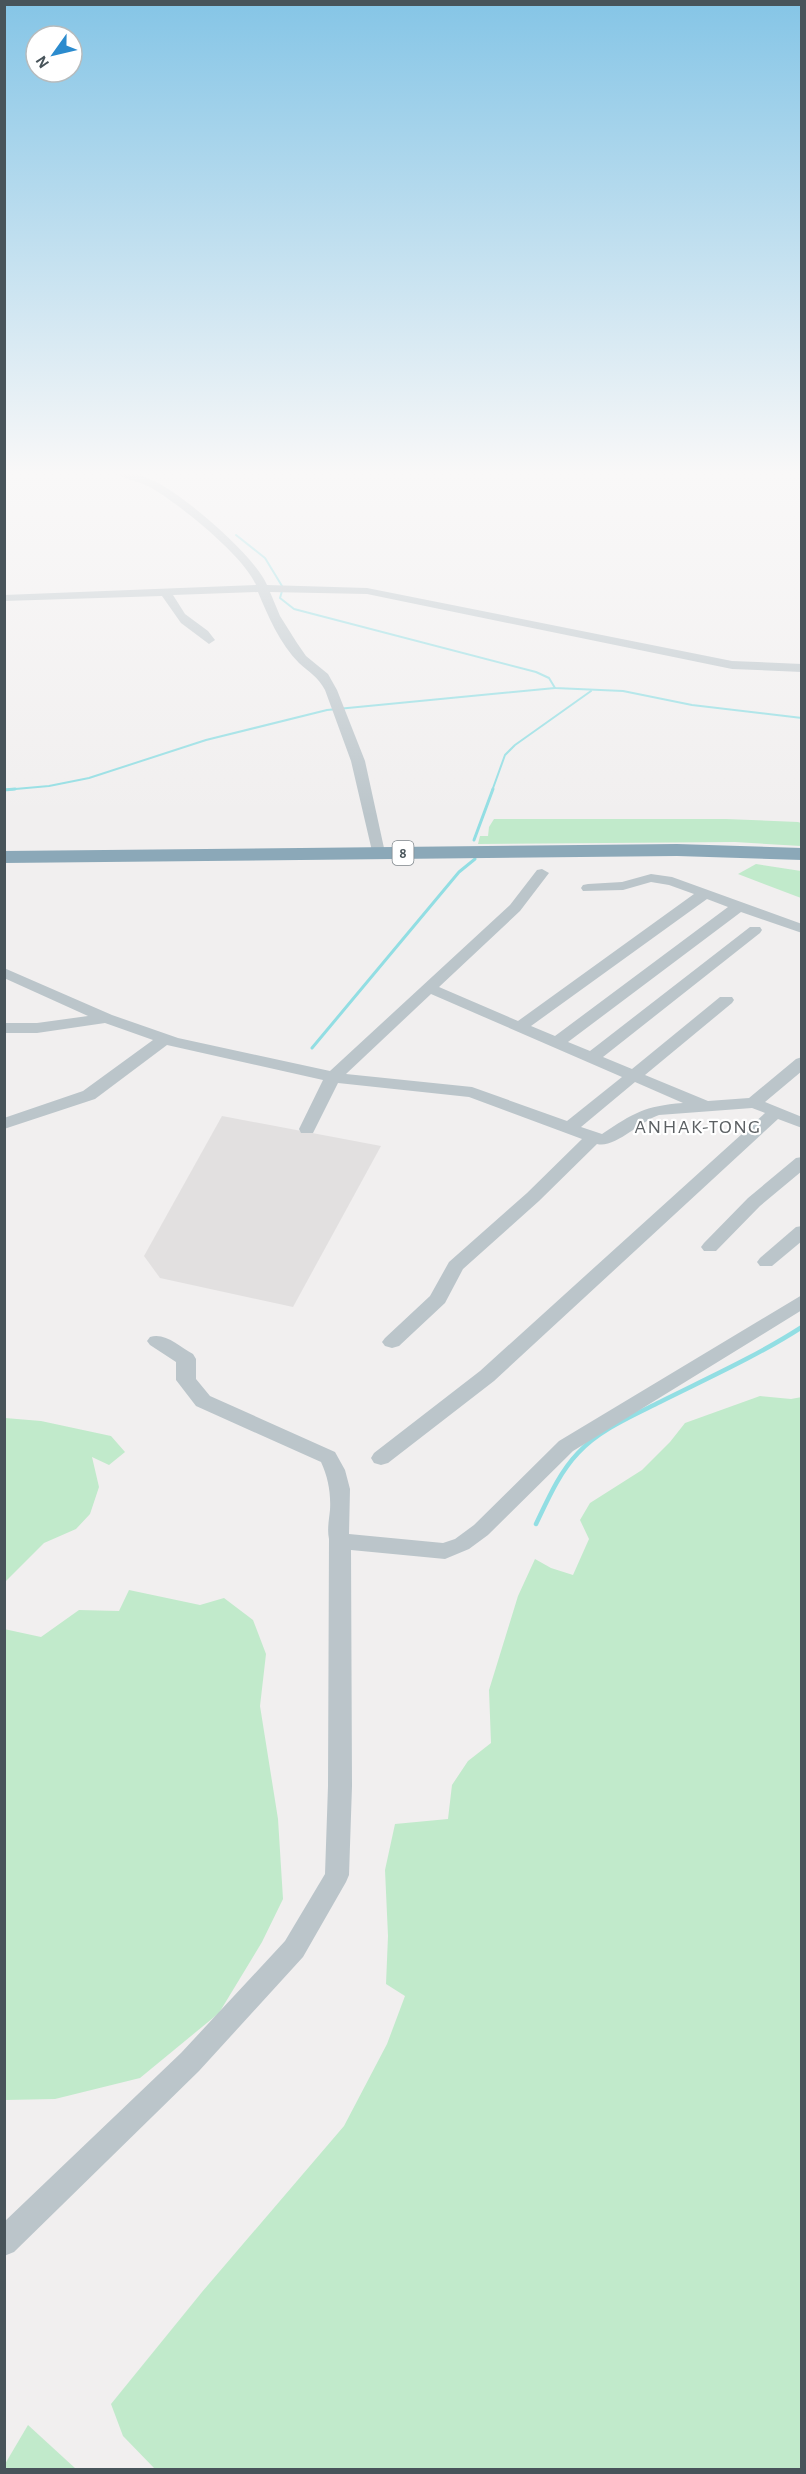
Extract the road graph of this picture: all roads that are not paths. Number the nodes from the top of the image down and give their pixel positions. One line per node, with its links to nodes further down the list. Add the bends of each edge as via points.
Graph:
1 (261, 585): 2 (street)
2 (262, 589): 3 (street); 6 (street, via 367,591 732,665); 7 (street, via 291,643 302,659 324,677 331,690 358,761)
3 (166, 592): 4 (street); 5 (street, via 174,608)
4 (4, 598)
5 (209, 640)
6 (801, 668)
7 (377, 848): 8 (highway, 8); 10 (highway, 8)
8 (801, 848)
9 (677, 850): 11 (highway, 8); 12 (highway, 8); 13 (highway)
10 (4, 851)
11 (801, 854)
12 (4, 857)
13 (801, 864)
14 (542, 873): 21 (street, via 515,908)
15 (588, 888): 16 (street, via 623,886 651,878)
16 (705, 893): 17 (street); 24 (street)
17 (739, 906): 18 (street); 27 (street)
18 (801, 929)
19 (755, 930): 28 (street)
20 (4, 972): 23 (street)
21 (429, 988): 24 (street); 31 (street)
22 (726, 1000): 30 (street)
23 (106, 1018): 25 (street, via 37,1028); 26 (street)
24 (521, 1026): 27 (street)
25 (4, 1028)
26 (164, 1039): 31 (street); 36 (street, via 89,1095)
27 (556, 1042): 28 (street)
28 (592, 1057): 30 (street)
29 (801, 1062): 32 (street)
30 (633, 1075): 33 (street); 38 (street)
31 (333, 1077): 37 (street); 38 (street, via 472,1092)
32 (753, 1103): 33 (street); 34 (street)
33 (706, 1107): 39 (street, via 657,1110 640,1116 604,1141)
34 (776, 1112): 35 (street); 47 (street, via 487,1377)
35 (801, 1123)
36 (4, 1124)
37 (308, 1129)
38 (568, 1129): 39 (street)
39 (592, 1138): 46 (street, via 455,1266 438,1299)
40 (801, 1162): 42 (street)
41 (801, 1231): 43 (street)
42 (710, 1247)
43 (766, 1262)
44 (801, 1301): 48 (street, via 566,1446 462,1544 445,1551 417,1550)
45 (157, 1341): 48 (street, via 186,1359 186,1380 203,1401 328,1457 338,1474 340,1511 336,1527)
46 (392, 1342)
47 (381, 1458)
48 (340, 1539): 49 (street, via 337,1875 294,1948 190,2062)
49 (4, 2242)

